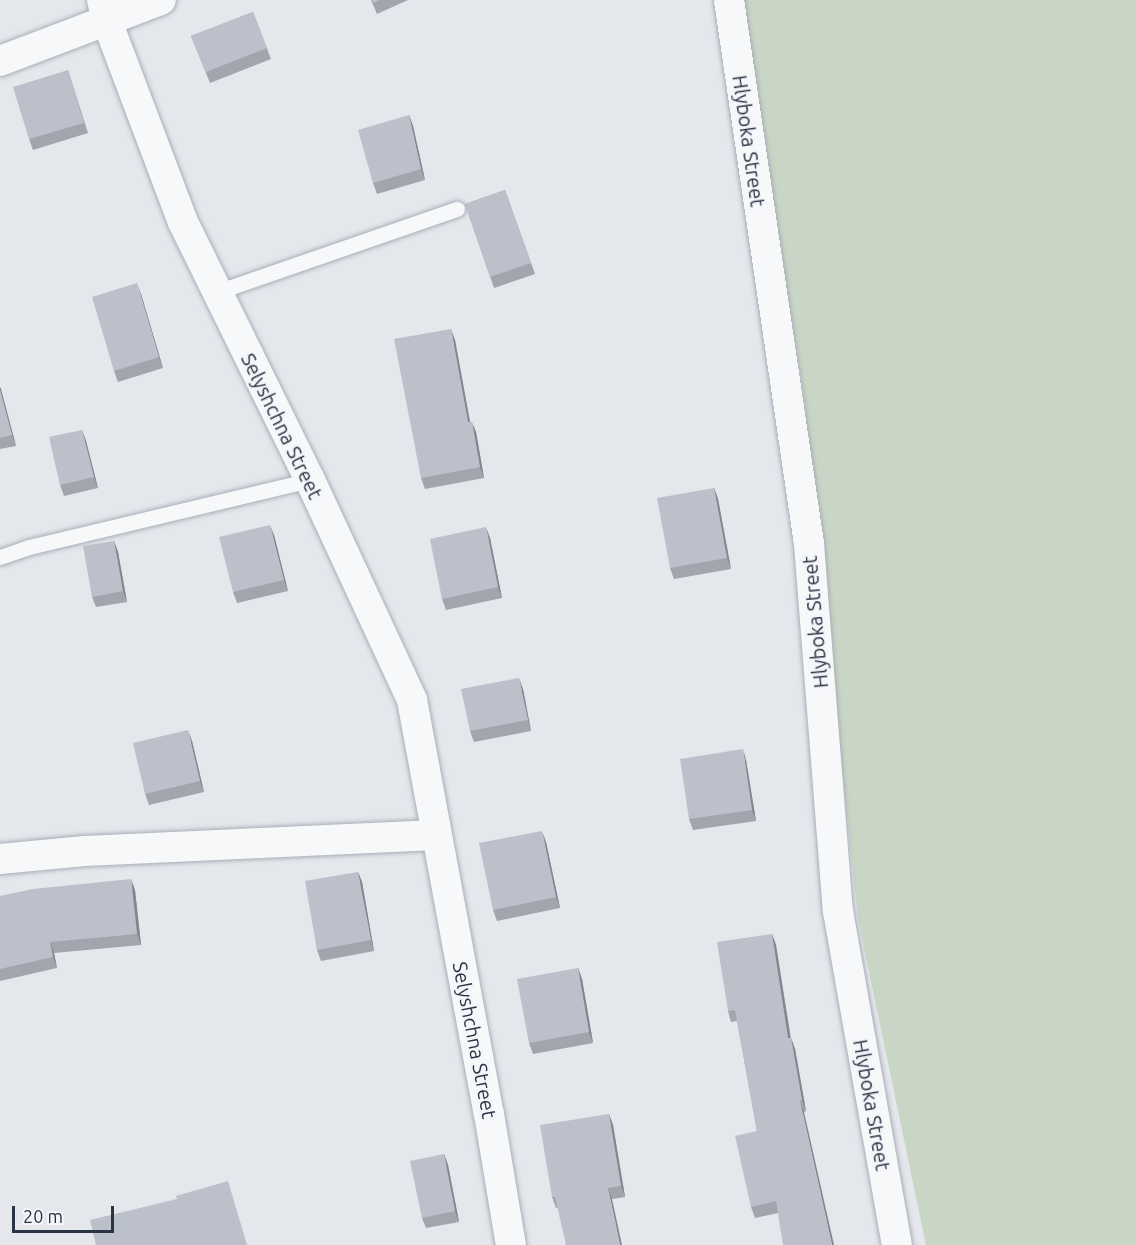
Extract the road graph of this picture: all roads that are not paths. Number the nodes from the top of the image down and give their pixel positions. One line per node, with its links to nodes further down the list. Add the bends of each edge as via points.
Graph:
1 (161, 0): 3 (street)
2 (729, 0): 12 (street, Hlyboka Street, via 809,544 838,911)
3 (105, 10): 4 (street); 6 (street, Selyshchna Street, via 183,222)
4 (0, 61)
5 (457, 209): 6 (lane)
6 (217, 292): 7 (street, Selyshchna Street)
7 (309, 480): 8 (lane); 9 (street, Selyshchna Street, via 412,700)
8 (0, 557)
9 (437, 836): 10 (street, via 85,851); 11 (street, Selyshchna Street)
10 (0, 859)
11 (510, 1245)
12 (897, 1245)

